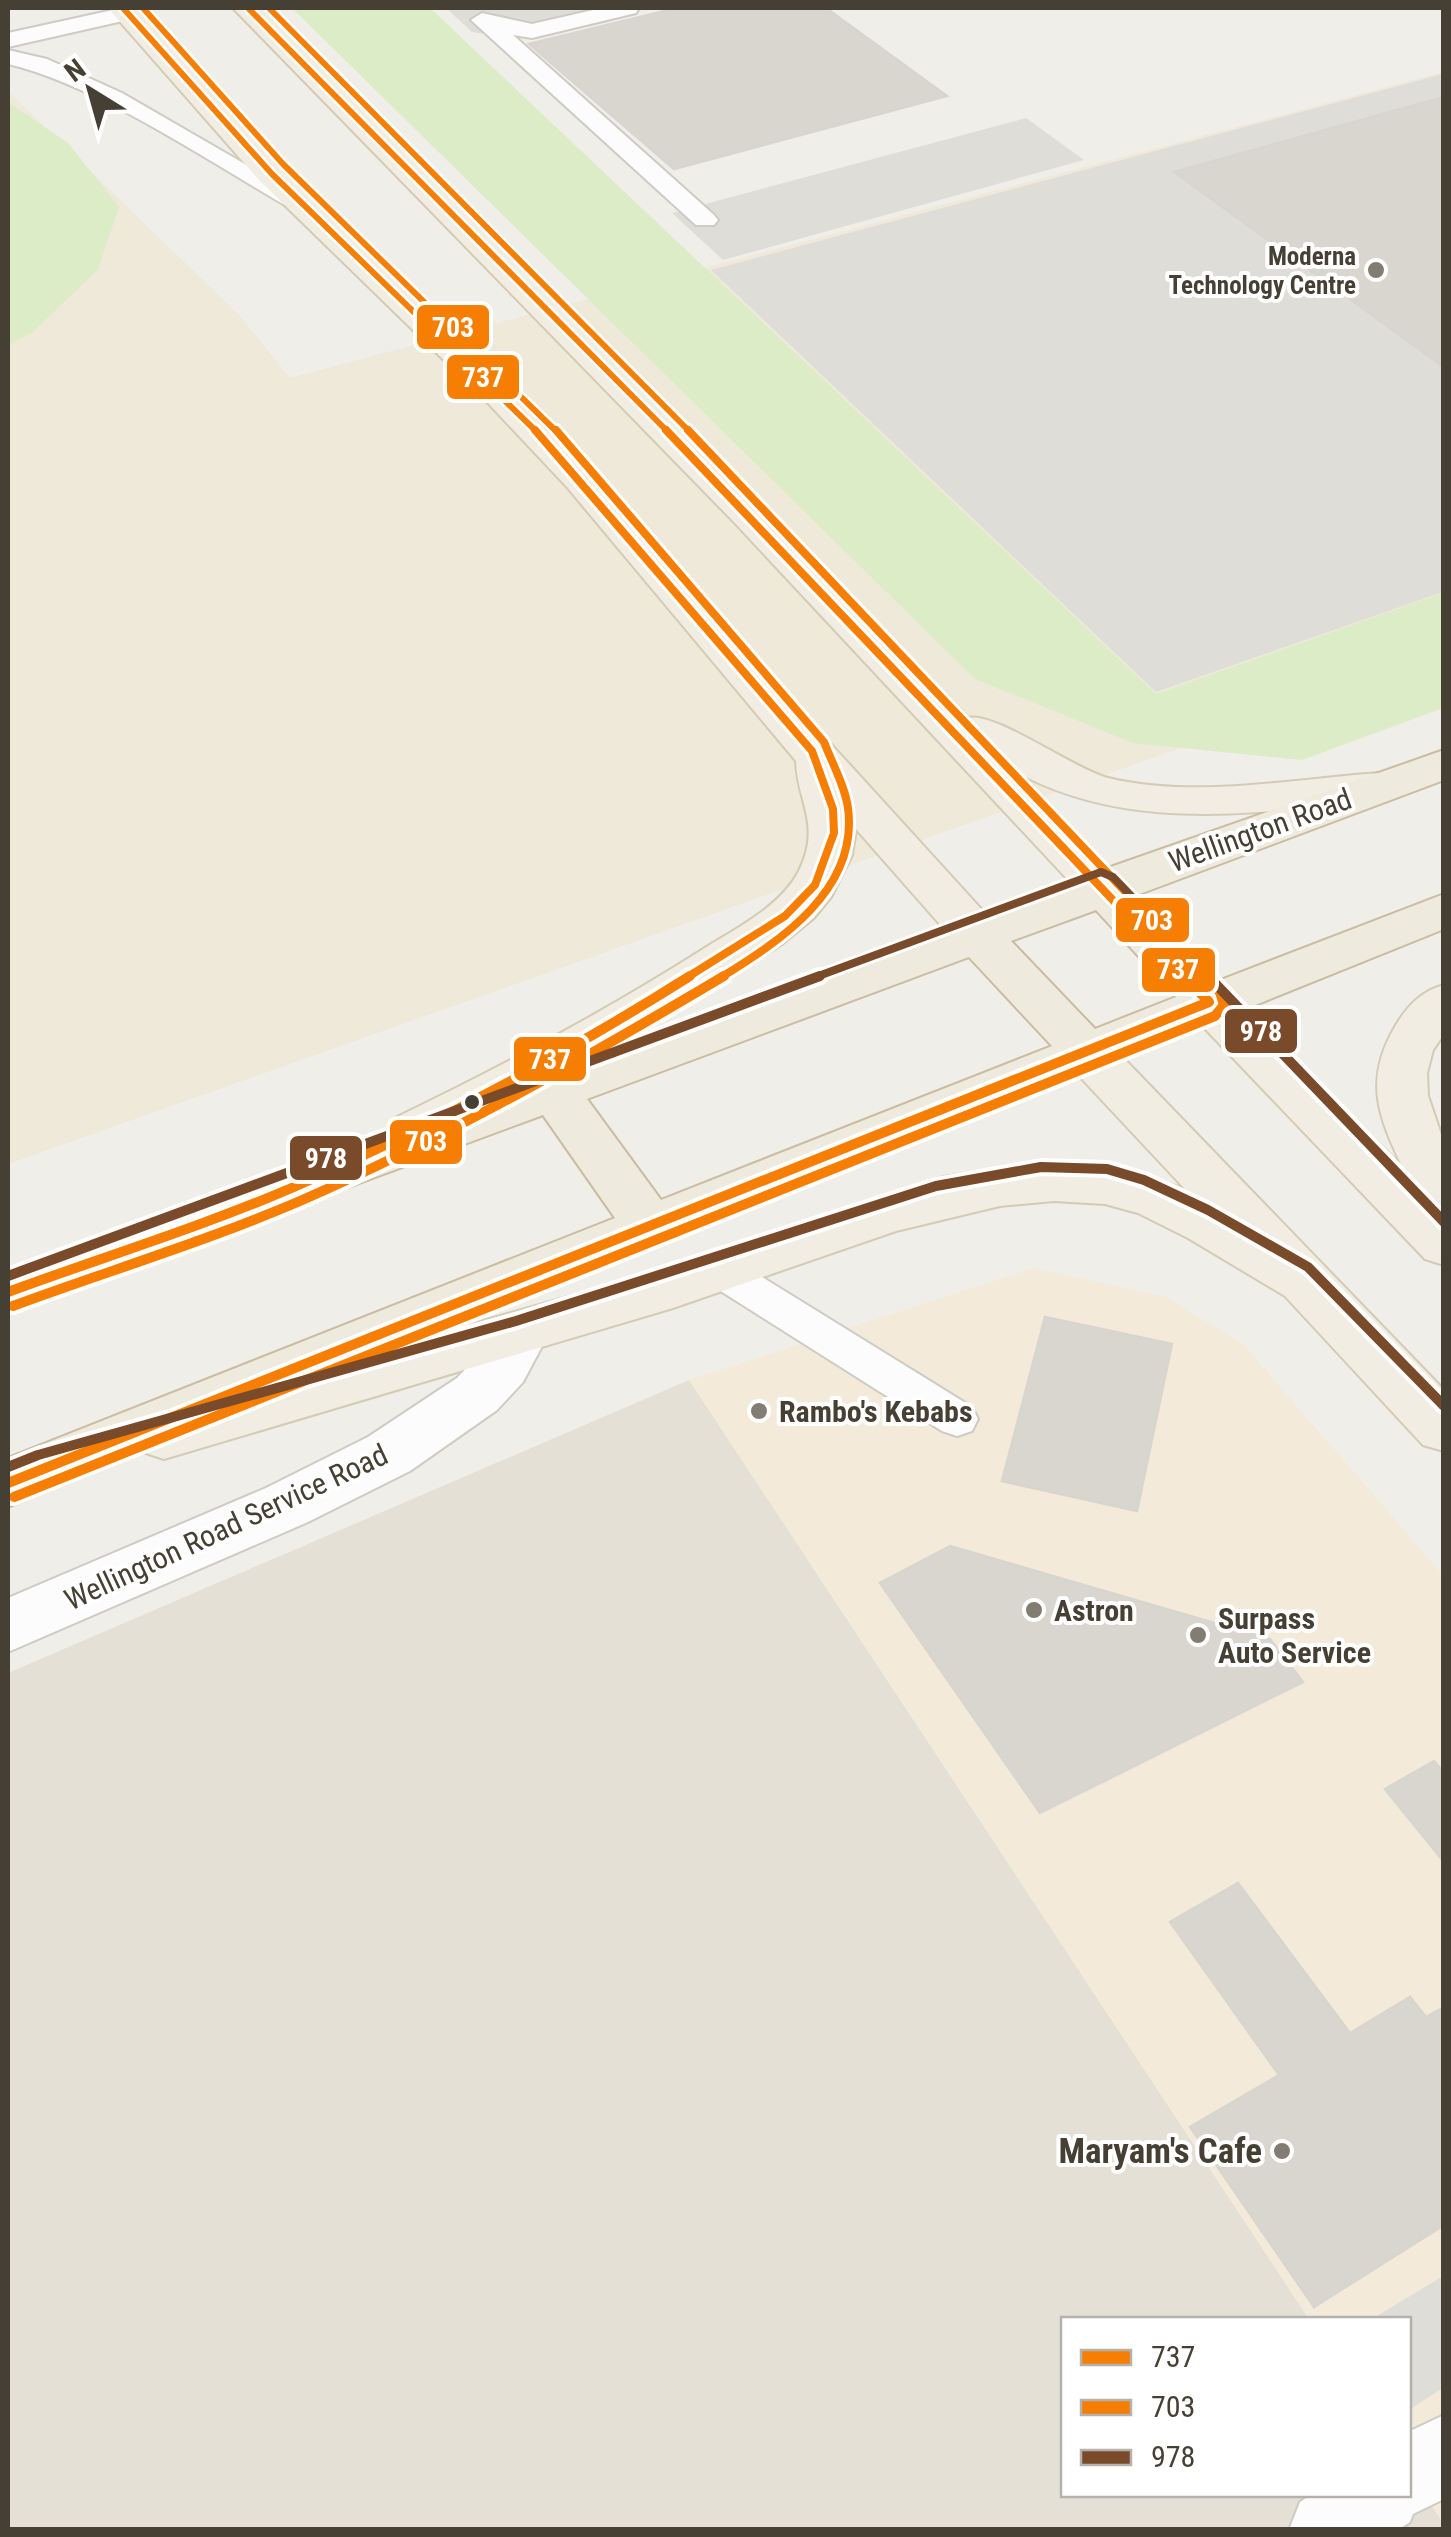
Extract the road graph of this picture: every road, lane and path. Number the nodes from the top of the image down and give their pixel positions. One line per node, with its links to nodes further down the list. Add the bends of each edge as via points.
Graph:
1 (248, 8): 10 (main road)
2 (468, 8): 5 (lane)
3 (628, 8): 5 (lane, via 532,31)
4 (133, 9): 6 (lane); 8 (main road)
5 (487, 24): 9 (lane)
6 (8, 40)
7 (8, 57): 8 (lane, via 114,98)
8 (306, 207): 11 (main road, via 516,409)
9 (705, 220)
10 (930, 704): 13 (main road, via 1104,792 1176,798); 14 (main road)
11 (812, 751): 17 (main road); 22 (main road, via 833,809 834,832 824,868 803,899)
12 (1444, 764): 13 (highway, Wellington Road)
13 (1379, 788): 14 (highway, Wellington Road)
14 (1102, 887): 17 (highway, Wellington Road); 19 (highway)
15 (1444, 910): 18 (highway)
16 (1444, 930): 18 (main road)
17 (976, 934): 21 (highway); 22 (highway, Wellington Road)
18 (1368, 940): 19 (highway)
19 (1209, 1002): 21 (highway); 25 (main road)
20 (1444, 1002): 23 (main road, via 1406,1045 1401,1091)
21 (1086, 1051): 24 (highway); 28 (main road)
22 (545, 1078): 24 (highway); 29 (highway, Wellington Road, via 291,1188)
23 (1444, 1197)
24 (651, 1228): 26 (highway); 27 (main road)
25 (1444, 1244)
26 (542, 1271): 30 (main road); 33 (highway)
27 (722, 1272): 28 (main road, via 941,1200 1005,1185 1071,1182 1105,1184 1152,1199); 30 (main road); 31 (lane)
28 (1302, 1280): 32 (main road)
29 (8, 1292)
30 (520, 1334): 33 (main road); 34 (street, Wellington Road Service Road, via 478,1394 389,1454)
31 (957, 1419)
32 (1444, 1428)
33 (24, 1476)
34 (8, 1626)
35 (1444, 2454): 36 (street)
36 (1411, 2475)
37 (1378, 2497): 38 (street)
38 (1328, 2530)

